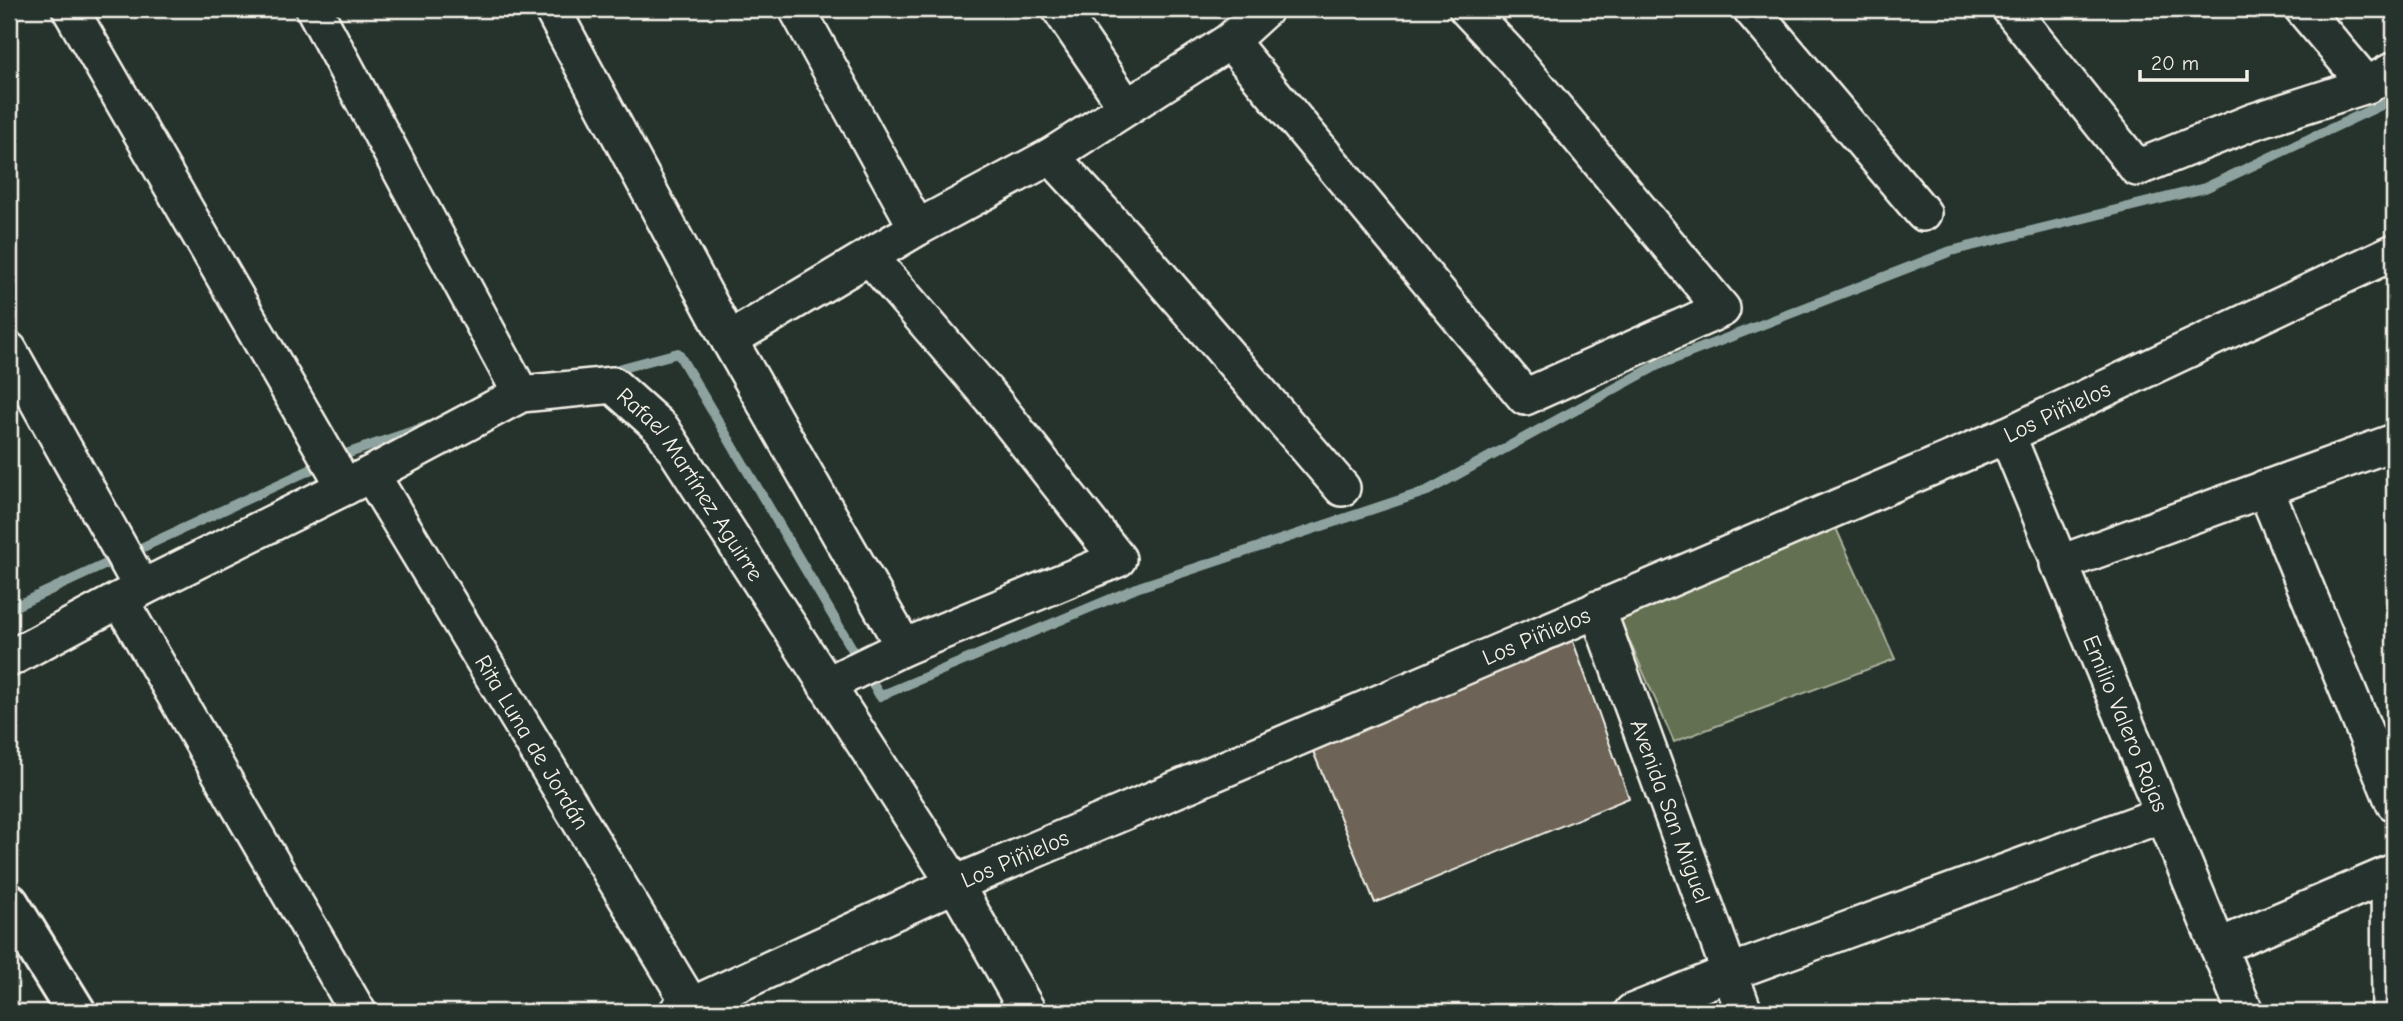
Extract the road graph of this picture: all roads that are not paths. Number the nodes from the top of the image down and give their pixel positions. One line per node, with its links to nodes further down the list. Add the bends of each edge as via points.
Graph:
1 (70, 9): 24 (street, Rita Luna de Jordán)
2 (314, 9): 21 (street)
3 (552, 9): 19 (street)
4 (797, 9): 16 (street)
5 (1060, 9): 13 (street)
6 (1265, 9): 11 (street)
7 (1468, 9): 11 (street, via 1722,309 1525,397)
8 (1751, 9): 15 (street)
9 (2010, 9): 12 (street, via 2137,168)
10 (2303, 9): 12 (street)
11 (1230, 41): 13 (street)
12 (2380, 77)
13 (1126, 106): 14 (street)
14 (1051, 156): 16 (street); 25 (street)
15 (1923, 213)
16 (917, 228): 18 (street)
17 (2394, 252): 22 (street, Los Piñielos)
18 (869, 256): 19 (street); 30 (street, via 991,398 1118,559)
19 (729, 341): 30 (street)
20 (9, 350): 28 (street)
21 (521, 394): 24 (street, Rafael Martínez Aguirre); 32 (street, Rafael Martínez Aguirre, via 613,385 662,429)
22 (2007, 435): 27 (street, Emilio Valero Rojas); 29 (street, Los Piñielos)
23 (2394, 442): 26 (street)
24 (358, 481): 28 (street, Rafael Martínez Aguirre); 40 (street, Rita Luna de Jordán)
25 (1342, 488)
26 (2265, 488): 27 (street); 33 (street)
27 (2058, 564): 34 (street, Emilio Valero Rojas)
28 (131, 594): 31 (street, Rafael Martínez Aguirre); 42 (street)
29 (1597, 608): 36 (street, Los Piñielos); 39 (street, Avenida San Miguel)
30 (904, 647): 32 (street)
31 (9, 659)
32 (827, 685): 36 (street, Rafael Martínez Aguirre)
33 (2394, 803)
34 (2161, 815): 38 (street, Emilio Valero Rojas); 39 (street)
35 (2391, 873): 38 (street); 47 (street)
36 (954, 884): 40 (street, Los Piñielos); 43 (street, Rafael Martínez Aguirre)
37 (9, 903): 41 (main road)
38 (2218, 947): 46 (street, Emilio Valero Rojas)
39 (1729, 973): 44 (street); 45 (street, Avenida San Miguel)
40 (687, 1010)
41 (76, 1012)
42 (358, 1012)
43 (1028, 1012)
44 (1632, 1012)
45 (1744, 1012)
46 (2245, 1012)
47 (2390, 1012)

